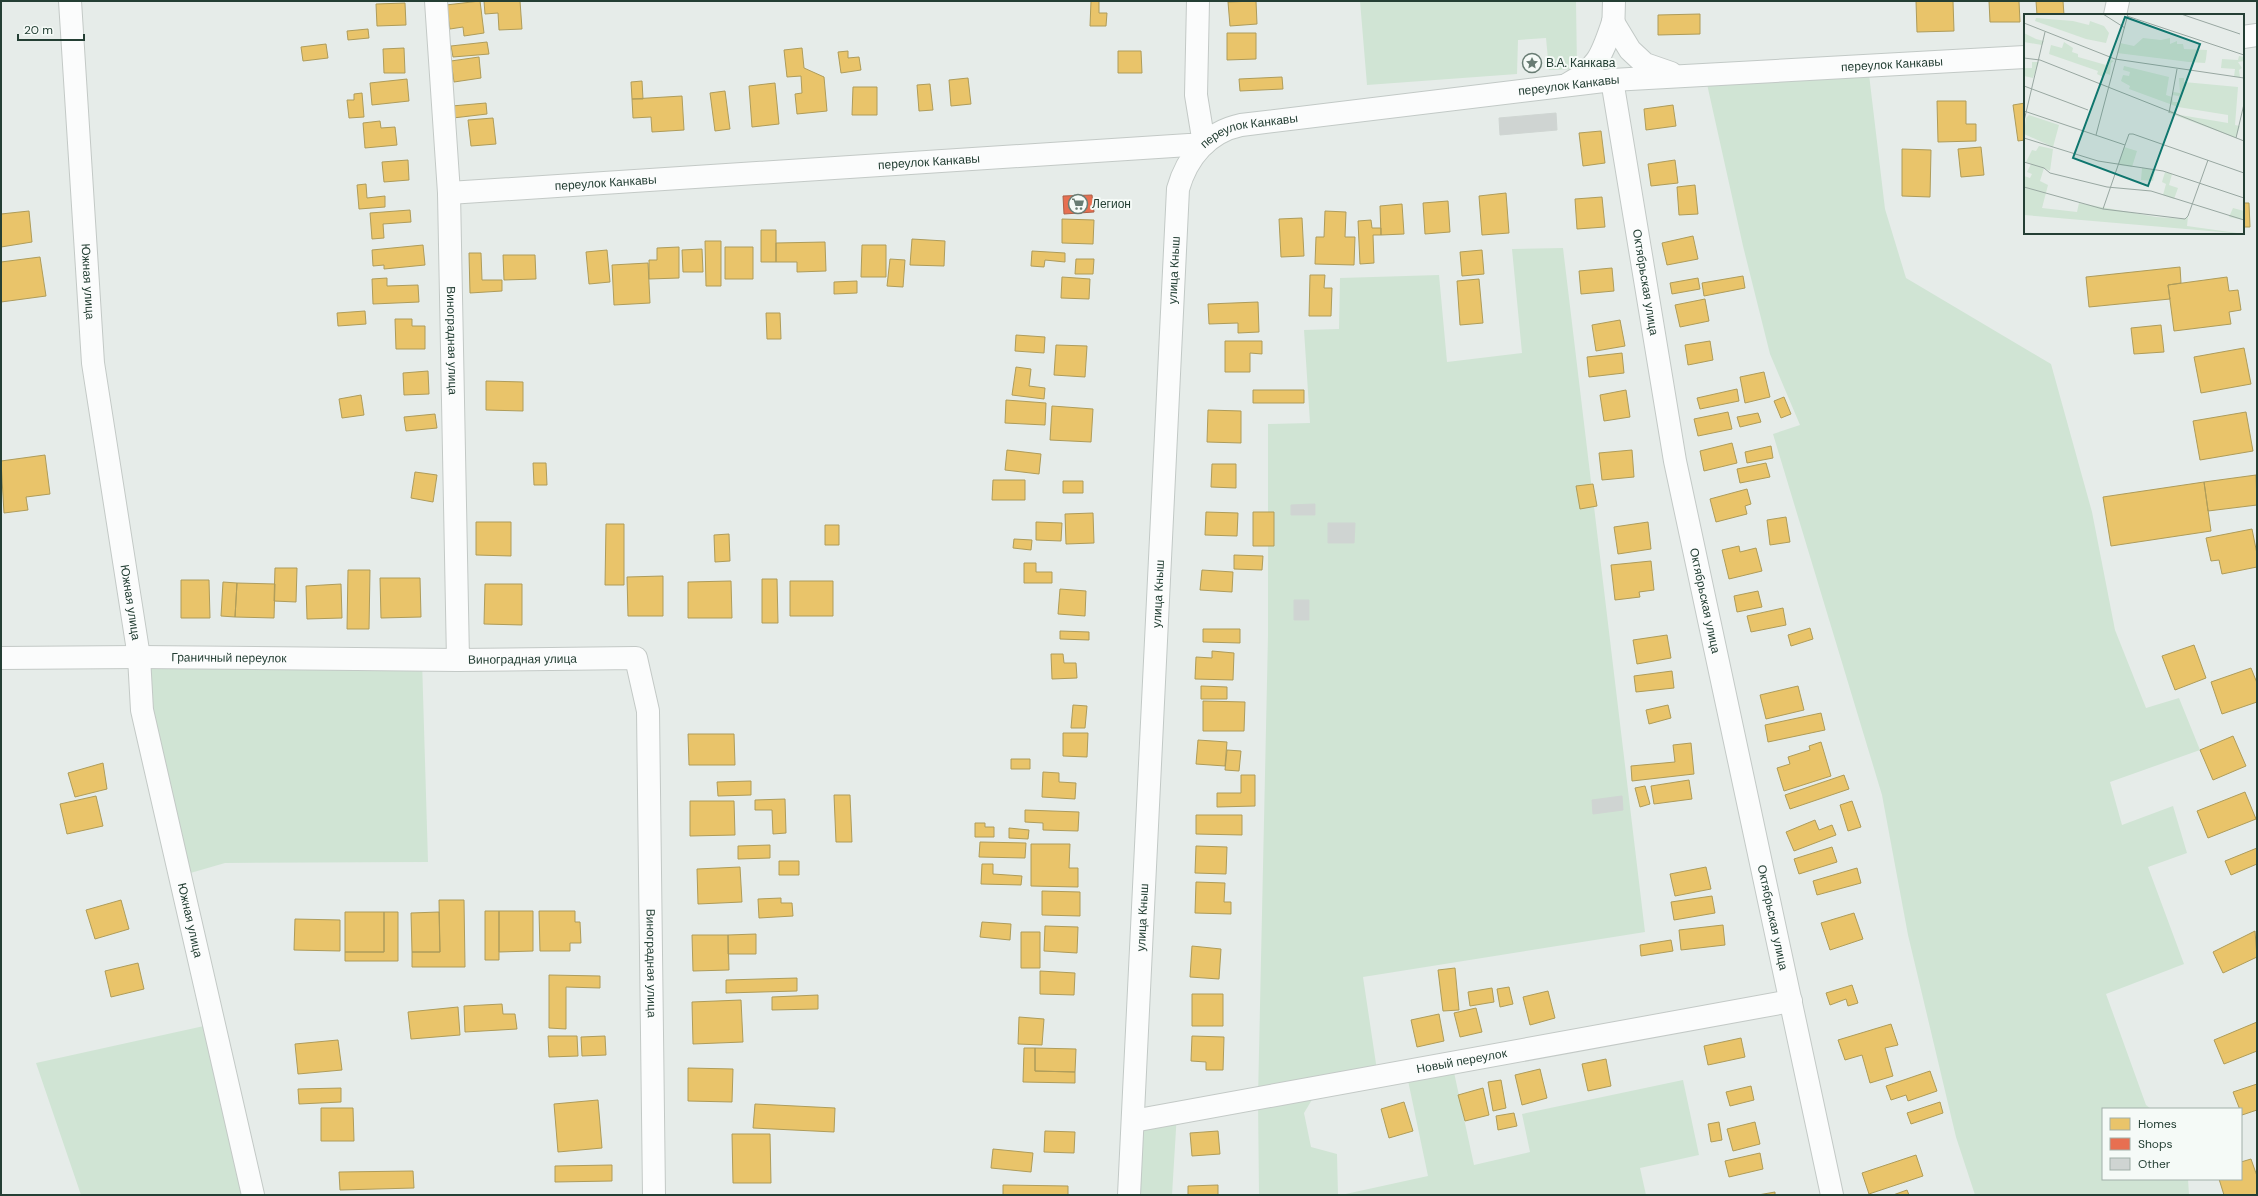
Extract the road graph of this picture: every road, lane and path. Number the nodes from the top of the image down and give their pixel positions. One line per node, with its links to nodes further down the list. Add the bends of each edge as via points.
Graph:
1 (70, 1): 15 (street, Южная улица, via 93,363)
2 (436, 1): 14 (street, Виноградная улица)
3 (1198, 1): 13 (street, via 1196,94)
4 (2118, 1): 6 (street)
5 (1614, 12): 10 (street, via 1630,50 1645,64); 11 (street, Октябрьская улица); 12 (street, via 1605,47 1591,70)
6 (2115, 14)
7 (2257, 35): 8 (street)
8 (2244, 37)
9 (2024, 57): 10 (street, переулок Канкавы)
10 (1682, 76): 11 (street, переулок Канкавы)
11 (1612, 80): 12 (street, переулок Канкавы); 18 (street, Октябрьская улица, via 1675,461)
12 (1562, 87): 13 (street, переулок Канкавы, via 1241,125 1222,131)
13 (1204, 144): 14 (street, переулок Канкавы); 19 (street, улица Кныш, via 1188,162 1178,189)
14 (449, 193): 17 (street, Виноградная улица)
15 (139, 657): 16 (street, Граничный переулок); 17 (street, Граничный переулок); 20 (street, Южная улица, via 142,710)
16 (1, 658)
17 (458, 660): 21 (street, Виноградная улица, via 636,658 648,711)
18 (1791, 1001): 19 (street, Новый переулок); 23 (street, Октябрьская улица)
19 (1133, 1122): 22 (street, улица Кныш)
20 (252, 1195)
21 (654, 1195)
22 (1129, 1195)
23 (1832, 1195)

